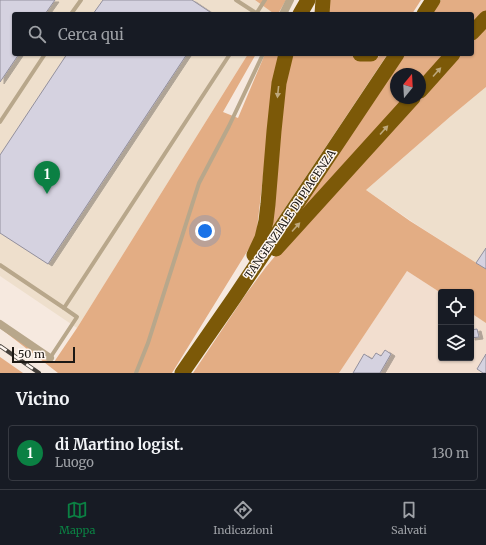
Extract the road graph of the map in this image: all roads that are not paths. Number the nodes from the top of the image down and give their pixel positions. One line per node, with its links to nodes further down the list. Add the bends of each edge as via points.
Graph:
1 (81, 0): 7 (lane)
2 (236, 0): 8 (lane)
3 (265, 0): 9 (lane)
4 (288, 0): 10 (street)
5 (308, 0): 11 (highway)
6 (323, 0): 12 (highway)
7 (72, 12)
8 (253, 12)
9 (257, 12)
10 (284, 12)
11 (301, 12)
12 (322, 12)
13 (486, 18): 14 (highway)
14 (474, 31)
15 (44, 56): 23 (lane)
16 (229, 56): 26 (lane)
17 (261, 56): 29 (lane, via 199,183)
18 (286, 56): 25 (highway, one-way to 25, via 279,83 266,221 262,238)
19 (396, 56): 25 (highway, TANGENZIALE DI PIACENZA)
20 (451, 56): 21 (highway, one-way to 20)
21 (426, 83)
22 (408, 104): 25 (highway, one-way to 22)
23 (0, 122)
24 (0, 265): 26 (lane)
25 (234, 298): 30 (highway, TANGENZIALE DI PIACENZA)
26 (64, 308): 28 (lane, via 77,317)
27 (0, 324): 28 (street)
28 (50, 358)
29 (136, 373)
30 (182, 373)

